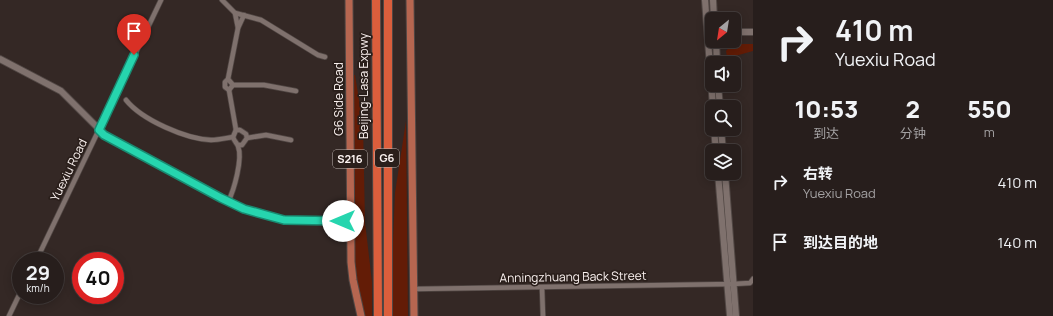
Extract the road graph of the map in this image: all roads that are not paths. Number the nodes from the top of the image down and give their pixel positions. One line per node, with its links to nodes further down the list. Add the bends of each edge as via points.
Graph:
1 (161, 0): 23 (street, Yuexiu Road)
2 (222, 0): 10 (street)
3 (349, 0): 32 (main road, G6 Side Road / S216)
4 (376, 0): 41 (highway, Beijing-Lasa Expwy / G6)
5 (388, 0): 42 (highway, Beijing-Lasa Expwy / G6)
6 (410, 0): 37 (main road)
7 (705, 0): 22 (main road)
8 (713, 0): 9 (main road)
9 (714, 12)
10 (234, 13): 11 (street); 12 (street)
11 (244, 15): 12 (street); 15 (street, via 261,20)
12 (238, 28): 17 (street)
13 (741, 32): 14 (main road)
14 (753, 32)
15 (325, 57)
16 (0, 59): 23 (main road, via 61,91)
17 (228, 79): 18 (street); 19 (street, via 225,87)
18 (233, 85): 19 (street); 20 (street, via 264,85)
19 (229, 90): 24 (street)
20 (296, 91)
21 (126, 100): 25 (street, via 132,108 175,132 210,140)
22 (712, 100)
23 (99, 130): 31 (main road, via 109,138); 33 (street, Yuexiu Road)
24 (236, 130): 25 (street); 26 (street, via 244,132)
25 (233, 137): 28 (street)
26 (247, 138): 27 (street, via 266,135); 28 (street, via 242,145)
27 (291, 140)
28 (238, 145): 31 (street, via 236,181)
29 (719, 180): 35 (main road)
30 (724, 180): 35 (main road)
31 (228, 202): 32 (main road, via 261,215 284,220)
32 (351, 221): 40 (main road, G6 Side Road / S216, via 352,271)
33 (40, 252)
34 (753, 280): 35 (street, Anningzhuang Back Street, via 750,283)
35 (730, 284): 36 (street, Anningzhuang Back Street); 45 (main road); 46 (main road)
36 (542, 288): 37 (street, Anningzhuang Back Street); 44 (street)
37 (414, 290): 43 (main road)
38 (15, 304): 39 (street)
39 (9, 316)
40 (361, 316)
41 (378, 316)
42 (388, 316)
43 (414, 316)
44 (543, 316)
45 (730, 316)
46 (736, 316)

